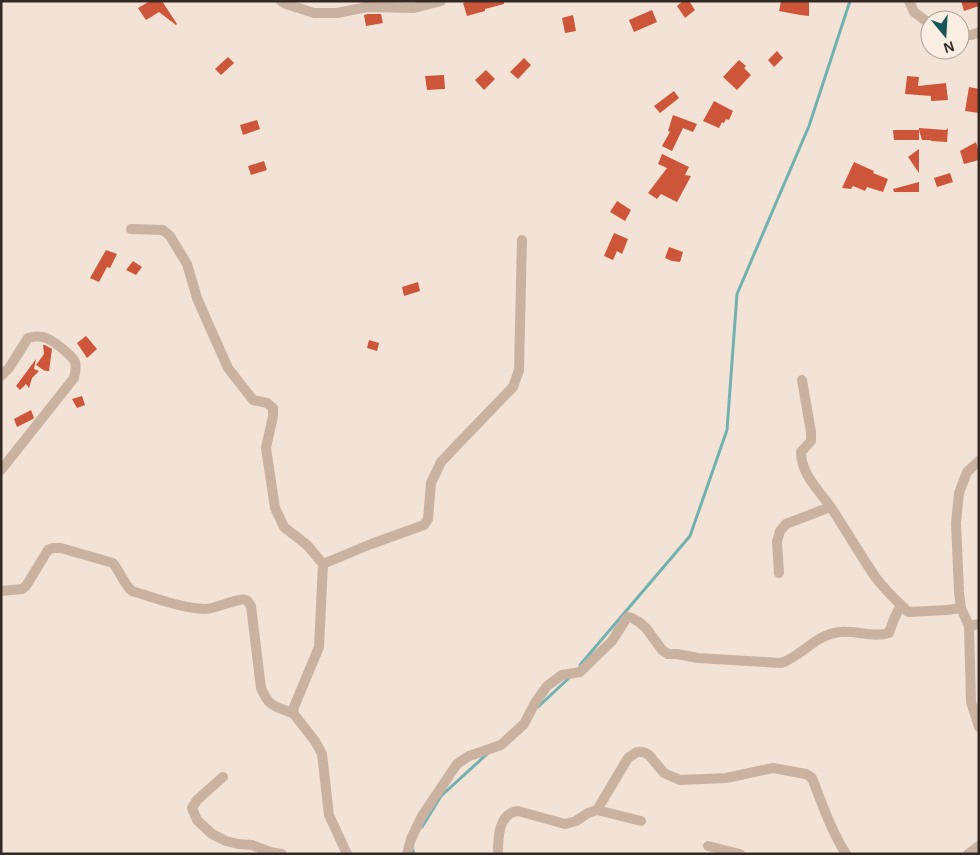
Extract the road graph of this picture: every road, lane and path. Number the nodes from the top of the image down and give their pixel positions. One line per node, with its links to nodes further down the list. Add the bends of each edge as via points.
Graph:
1 (281, 1): 2 (street, via 314,12 337,13 367,8 414,8)
2 (441, 1)
3 (909, 1): 4 (street)
4 (920, 16)
5 (131, 229): 12 (street, via 163,230 170,236 187,264 197,298 228,368 253,400 273,408 266,448 275,508 284,527 307,545)
6 (522, 240): 12 (street, via 519,370 513,387 441,462 431,483 428,519 424,525)
7 (1, 376): 10 (street, via 28,338 32,337 51,339 75,362 74,378)
8 (802, 380): 11 (street, via 811,441 801,452 801,460)
9 (979, 461): 16 (street, via 967,472 959,493 956,523)
10 (1, 470)
11 (830, 507): 13 (street, via 786,524 780,531 777,542); 15 (street, via 878,579)
12 (323, 564): 18 (street, via 319,647)
13 (779, 573)
14 (1, 591): 18 (street, via 22,589 48,550 61,548 113,563 132,591 176,604 204,609 246,600 251,606 260,688 272,705)
15 (901, 605): 16 (street, via 908,612); 28 (street, via 889,633 839,632 818,639 781,663 668,654 640,622 628,617 612,642 580,672 562,675 547,686 524,724 500,745 468,756 457,764 422,816)
16 (961, 608): 17 (street)
17 (974, 625): 19 (street, via 971,702)
18 (292, 713): 27 (street, via 322,754 329,815)
19 (979, 727)
20 (223, 777): 25 (street, via 192,808 197,820 212,834 226,841 252,845)
21 (597, 810): 22 (street); 29 (street, via 565,824 518,811 509,814 498,836); 31 (street, via 628,758 637,752 649,755 664,773 680,780 726,778 773,768 812,778)
22 (641, 822)
23 (708, 846): 30 (street)
24 (979, 846): 32 (street)
25 (270, 853): 26 (street)
26 (282, 854)
27 (347, 854)
28 (407, 854)
29 (498, 854)
30 (740, 854)
31 (846, 854)
32 (968, 854)

